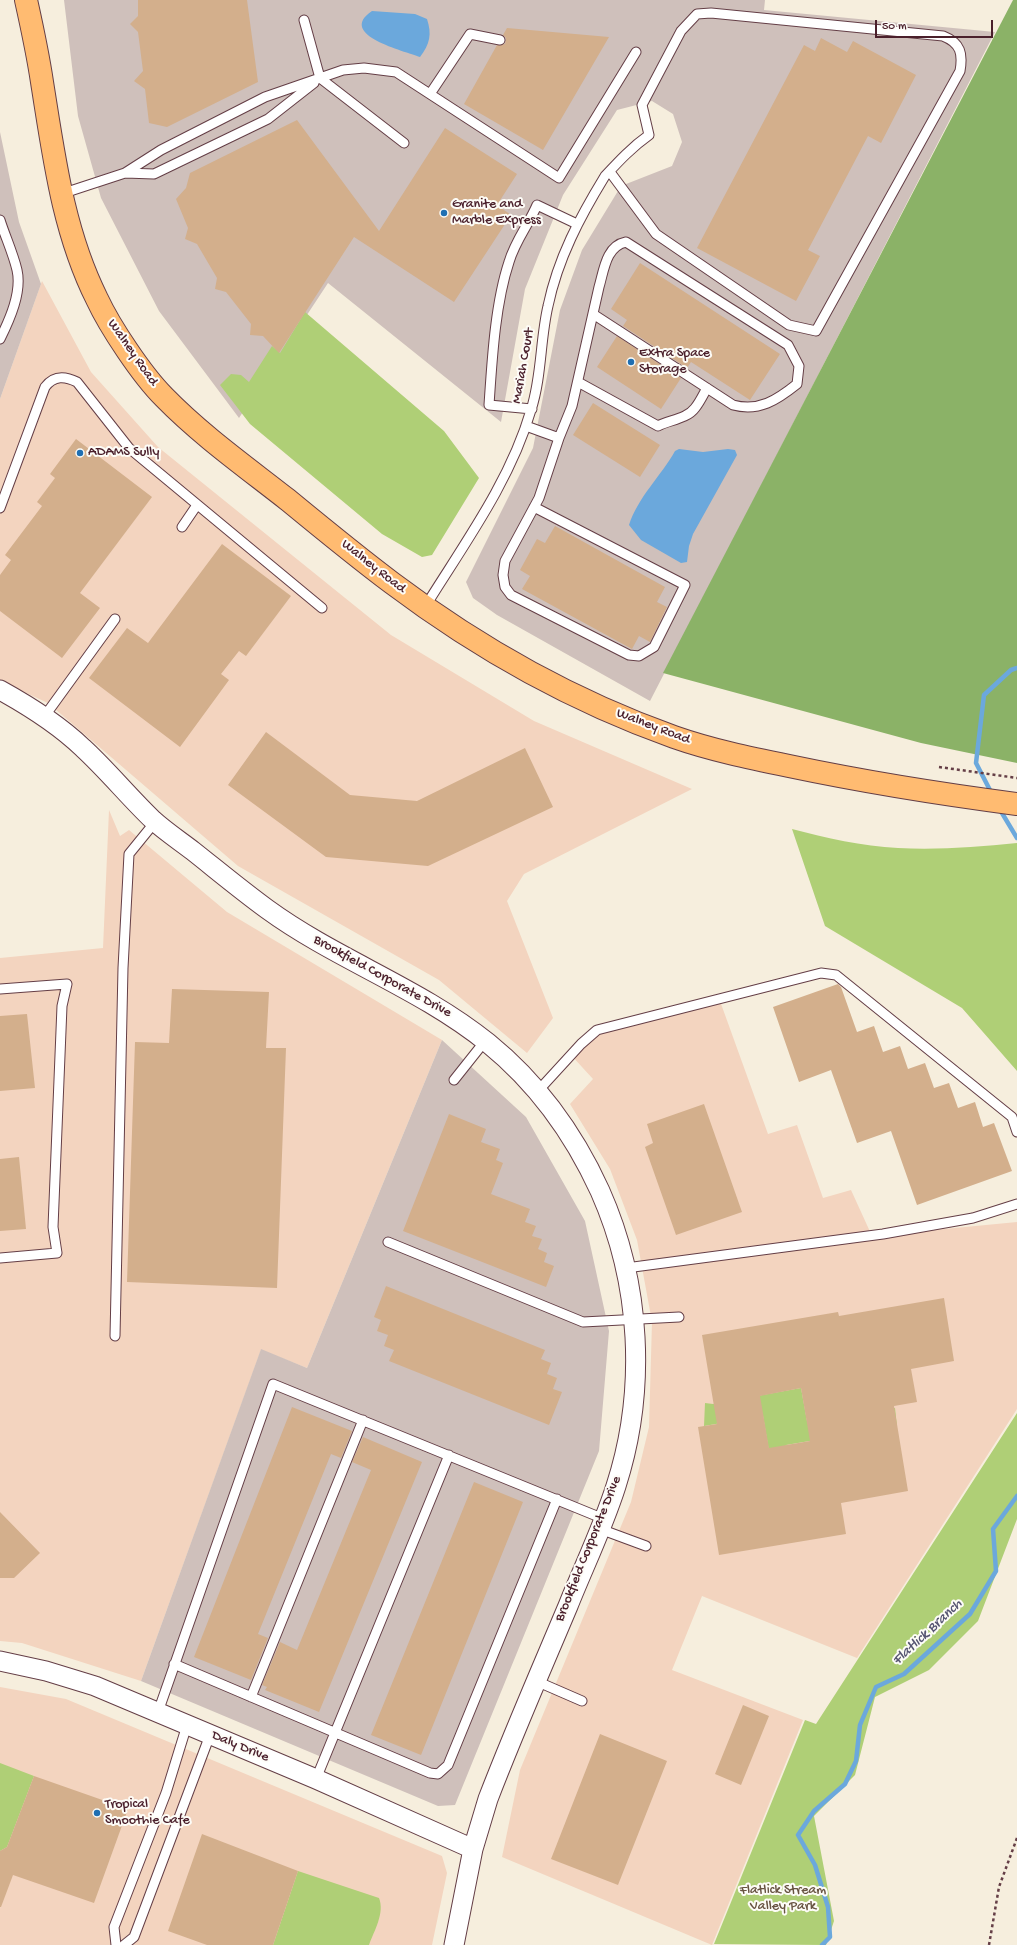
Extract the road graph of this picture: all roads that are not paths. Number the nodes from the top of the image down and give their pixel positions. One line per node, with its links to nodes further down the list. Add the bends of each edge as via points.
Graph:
1 (26, 0): 10 (main road, Walney Road)
2 (304, 20): 5 (lane)
3 (500, 40): 6 (lane, via 470,34)
4 (636, 52): 6 (lane, via 559,178)
5 (320, 78): 6 (lane, via 343,70 364,68 396,72); 7 (lane); 9 (lane, via 265,97 161,150); 9 (lane, via 268,119 154,174)
6 (430, 94)
7 (404, 143)
8 (610, 172): 8 (lane, Mariah Court, via 649,135 642,105 681,31 697,14 710,13 943,36 951,39 962,58 960,71 816,331 789,325 656,234); 12 (lane, Mariah Court)
9 (125, 173): 10 (lane)
10 (61, 194): 24 (main road, Walney Road, via 69,230 98,302 161,394 187,419 391,583)
11 (0, 220): 14 (lane, via 17,271 17,289)
12 (577, 224): 17 (lane, Mariah Court, via 557,273 548,307); 17 (lane, via 538,204 515,246 504,281 491,368 489,404)
13 (593, 314): 15 (lane); 16 (lane); 16 (lane, via 610,251 618,244 626,242 788,345 799,366 797,384 785,394 762,406 747,409 733,405)
14 (0, 337)
15 (578, 382): 16 (lane, via 658,426 695,410); 19 (lane, via 572,406)
16 (706, 388)
17 (532, 409): 18 (lane, Mariah Court)
18 (526, 426): 19 (lane); 24 (lane, Mariah Court, via 502,483)
19 (558, 438): 21 (lane)
20 (198, 505): 22 (lane, via 129,448 77,382 62,377 49,382 45,387); 23 (lane); 25 (lane)
21 (534, 507): 21 (lane, via 505,561 505,587 511,595 629,655 639,656 654,647 685,585)
22 (0, 508)
23 (182, 527)
24 (426, 607): 29 (main road, Walney Road, via 496,653 552,684 674,737 815,772)
25 (322, 608)
26 (115, 619): 28 (lane)
27 (0, 690): 28 (street, Brookfield Corporate Drive)
28 (44, 718): 30 (street, Brookfield Corporate Drive, via 83,747)
29 (1017, 804)
30 (155, 822): 32 (street, Brookfield Corporate Drive, via 267,909 320,944 431,1002); 42 (lane, via 129,854 123,968)
31 (0, 989): 38 (lane, via 66,984 62,1006 53,1227 56,1253)
32 (485, 1041): 33 (lane); 34 (street, Brookfield Corporate Drive, via 523,1075)
33 (454, 1080)
34 (537, 1092): 35 (lane, via 597,1030 821,972 836,975 1006,1113 1012,1118); 39 (street, Brookfield Corporate Drive, via 567,1131 594,1178 615,1228)
35 (1017, 1132)
36 (1017, 1204): 39 (lane, via 973,1218 882,1234)
37 (388, 1242): 41 (lane, via 582,1322)
38 (0, 1258)
39 (626, 1268): 41 (street, Brookfield Corporate Drive)
40 (678, 1317): 41 (lane)
41 (634, 1320): 46 (street, Brookfield Corporate Drive, via 636,1369 631,1427 617,1483)
42 (115, 1336)
43 (363, 1420): 44 (lane); 49 (lane, via 273,1384); 51 (lane)
44 (449, 1455): 45 (lane); 55 (lane)
45 (557, 1499): 46 (lane); 55 (lane, via 445,1768 438,1774 430,1773)
46 (602, 1524): 47 (lane); 50 (street, Brookfield Corporate Drive)
47 (646, 1546)
48 (0, 1661): 53 (street, Daly Drive, via 75,1679)
49 (174, 1664): 51 (lane); 53 (lane)
50 (536, 1681): 52 (lane); 58 (street, Brookfield Corporate Drive, via 488,1799)
51 (251, 1697): 55 (lane)
52 (582, 1701)
53 (158, 1712): 54 (street, Daly Drive)
54 (187, 1725): 56 (street, Daly Drive); 59 (lane, via 166,1793 114,1927)
55 (336, 1732): 57 (lane)
56 (210, 1734): 57 (street, Daly Drive); 60 (lane, via 134,1937)
57 (316, 1779): 58 (street, Daly Drive)
58 (473, 1849): 61 (street, Brookfield Corporate Drive)
59 (116, 1945)
60 (124, 1945)
61 (454, 1945)

